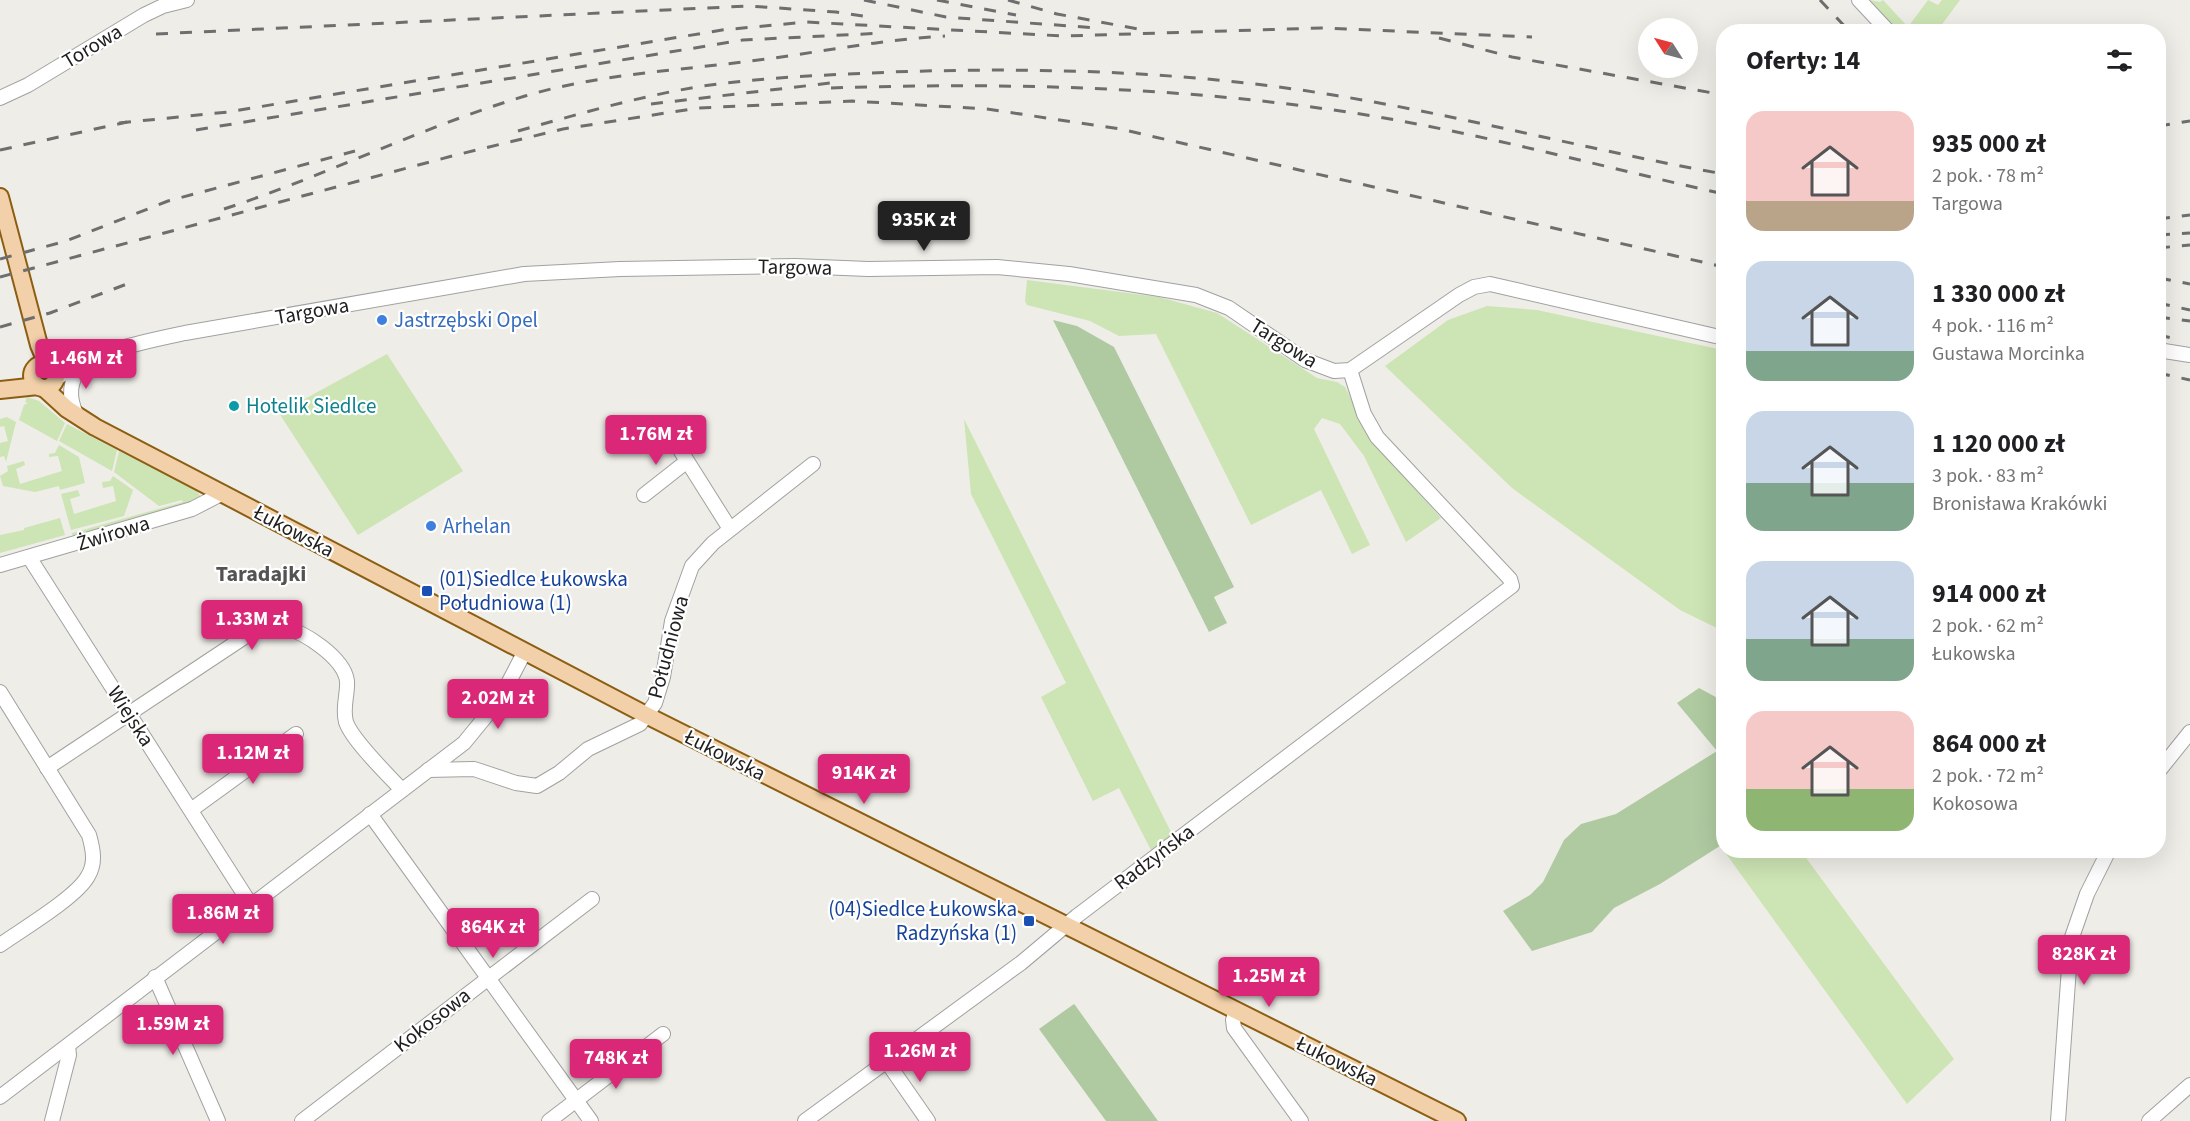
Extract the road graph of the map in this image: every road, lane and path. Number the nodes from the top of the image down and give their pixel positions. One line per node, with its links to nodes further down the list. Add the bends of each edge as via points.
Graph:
1 (186, 0): 4 (street, Torowa, via 144,15)
2 (1859, 0): 3 (street)
3 (1882, 24)
4 (0, 98)
5 (0, 197): 12 (main road)
6 (0, 232): 12 (main road)
7 (1716, 336): 11 (street, via 1490,284 1459,295)
8 (2166, 351): 9 (street)
9 (2190, 355)
10 (78, 365): 11 (street, Targowa, via 141,343 185,333 524,274 795,266 1020,268 1153,286 1219,303 1305,360 1334,371); 12 (street, Targowa); 14 (street, via 70,391)
11 (1350, 370): 38 (street, Radzyńska, via 1370,427 1510,579 1512,586)
12 (45, 376): 13 (main road); 14 (main road)
13 (0, 389)
14 (71, 412): 18 (main road, Łukowska)
15 (667, 429): 16 (street)
16 (686, 462): 19 (street); 20 (street)
17 (813, 464): 20 (street, Południowa)
18 (224, 493): 21 (street, Żwirowa, via 192,509); 23 (main road, Łukowska)
19 (644, 495)
20 (730, 529): 26 (street, Południowa, via 703,552 688,574 672,621 663,677)
21 (29, 557): 22 (street, Żwirowa); 25 (street, Wiejska)
22 (0, 565)
23 (524, 652): 26 (main road, Łukowska); 31 (street, via 489,715 464,743)
24 (0, 692): 30 (street)
25 (130, 714): 30 (street); 32 (street, via 246,636 264,628 281,627 297,632 343,666 347,681 346,723); 33 (street, Wiejska)
26 (648, 716): 31 (street, Południowa, via 632,729 588,749 537,786 474,769); 38 (main road, Łukowska)
27 (2190, 732): 29 (street)
28 (296, 734): 33 (street)
29 (2166, 762)
30 (47, 768): 39 (street, via 89,835 93,847 91,869 76,890)
31 (428, 770): 32 (street)
32 (402, 790): 34 (street)
33 (191, 810): 37 (street, Wiejska)
34 (370, 814): 37 (street); 41 (street)
35 (2105, 858): 58 (street, via 2071,940)
36 (592, 899): 41 (street, Kokosowa)
37 (251, 905): 40 (street)
38 (1066, 925): 42 (main road, Łukowska); 45 (street, Radzyńska)
39 (0, 945)
40 (155, 977): 44 (street); 50 (street)
41 (488, 978): 48 (street); 51 (street, Kokosowa)
42 (1236, 1011): 56 (street, via 1234,1028); 57 (main road, Łukowska)
43 (663, 1034): 48 (street)
44 (68, 1046): 47 (street); 49 (street)
45 (887, 1062): 54 (street, Radzyńska); 55 (street)
46 (2190, 1085): 59 (street)
47 (0, 1096)
48 (576, 1101): 52 (street); 53 (street)
49 (52, 1121)
50 (218, 1121)
51 (302, 1121)
52 (549, 1121)
53 (591, 1121)
54 (805, 1121)
55 (928, 1121)
56 (1301, 1121)
57 (1457, 1121)
58 (2058, 1121)
59 (2149, 1121)

